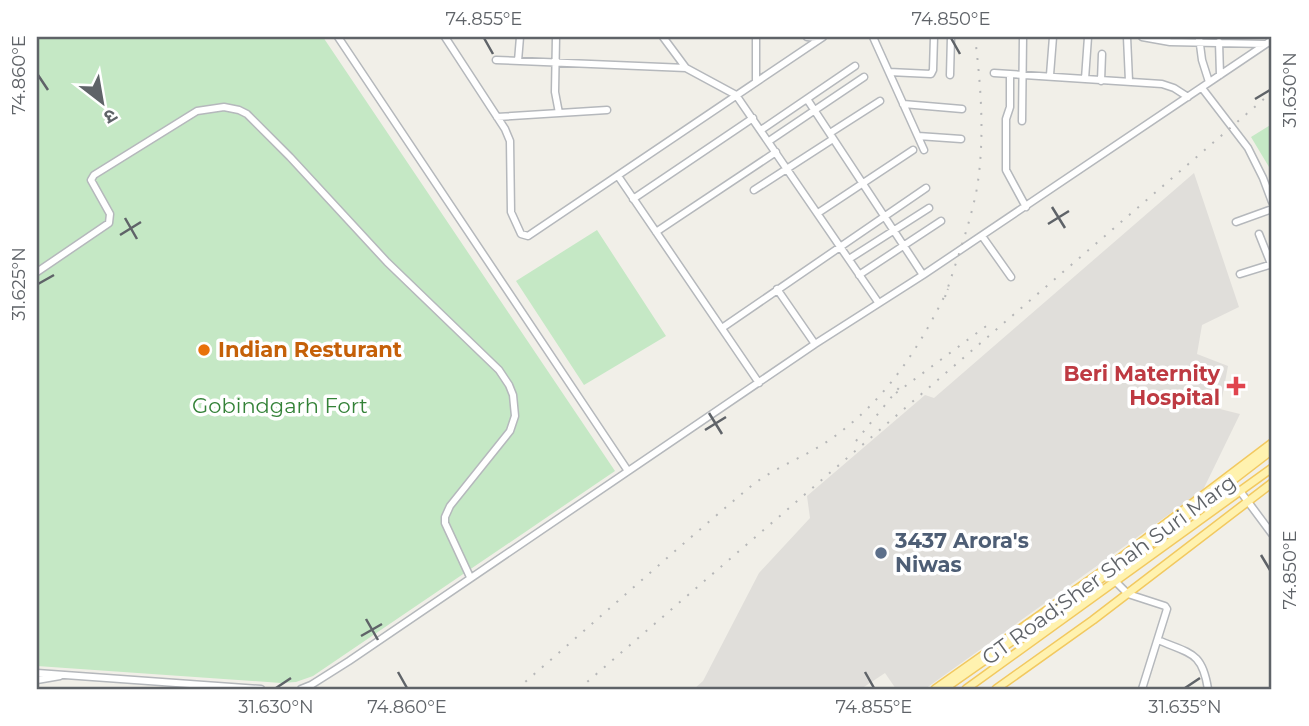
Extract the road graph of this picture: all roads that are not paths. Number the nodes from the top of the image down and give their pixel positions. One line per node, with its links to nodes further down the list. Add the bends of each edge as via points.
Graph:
1 (338, 37): 98 (street)
2 (445, 37): 51 (street)
3 (520, 37): 24 (street)
4 (556, 37): 25 (street)
5 (663, 37): 27 (street)
6 (756, 37): 37 (street)
7 (807, 37): 8 (street)
8 (822, 37): 37 (street)
9 (873, 37): 28 (street)
10 (934, 37): 28 (street, via 931,74)
11 (951, 37): 32 (street)
12 (1023, 37): 31 (street)
13 (1053, 37): 33 (street)
14 (1088, 37): 36 (street)
15 (1127, 37): 39 (street)
16 (1146, 37): 17 (street, via 1170,42)
17 (1199, 39): 20 (street); 40 (street)
18 (1246, 39): 20 (street); 21 (street)
19 (1272, 40): 21 (street)
20 (1219, 42): 34 (street)
21 (1265, 44): 34 (street)
22 (1101, 54): 38 (street)
23 (496, 60): 24 (street)
24 (518, 61): 25 (street)
25 (556, 63): 27 (street); 50 (street)
26 (855, 66): 44 (street)
27 (686, 68): 42 (street)
28 (889, 72): 46 (street)
29 (994, 74): 30 (street)
30 (1010, 74): 31 (street); 70 (street, via 1006,170)
31 (1021, 74): 33 (street); 53 (street)
32 (950, 75)
33 (1050, 75): 36 (street)
34 (1220, 75): 40 (street)
35 (864, 77): 49 (street)
36 (1085, 79): 38 (street)
37 (756, 80): 42 (street)
38 (1101, 81): 39 (street)
39 (1129, 81): 43 (street, via 1168,85)
40 (1209, 82): 41 (street)
41 (1202, 88): 43 (street); 65 (street)
42 (736, 95): 52 (street); 63 (street)
43 (1188, 97): 70 (street)
44 (807, 99): 49 (street); 54 (street)
45 (880, 101): 55 (street)
46 (903, 104): 47 (street); 56 (street)
47 (962, 108)
48 (607, 110): 50 (street)
49 (815, 110): 55 (street); 58 (street)
50 (559, 113): 51 (street)
51 (497, 117): 63 (street, via 510,141 510,212 522,235 530,235)
52 (753, 118): 54 (street); 68 (street)
53 (1022, 121)
54 (761, 130): 58 (street)
55 (831, 136): 62 (street); 64 (street)
56 (918, 136): 57 (street); 60 (street)
57 (961, 139)
58 (769, 141): 61 (street)
59 (912, 150): 64 (street)
60 (924, 150)
61 (776, 152): 62 (street); 78 (street)
62 (787, 168): 67 (street); 73 (street)
63 (618, 176): 68 (street)
64 (863, 181): 73 (street); 74 (street)
65 (1270, 185): 69 (street)
66 (926, 188): 74 (street)
67 (754, 190)
68 (633, 199): 78 (street)
69 (1272, 202)
70 (1026, 207): 80 (street)
71 (929, 208): 77 (street)
72 (1272, 209): 76 (street)
73 (818, 213): 81 (street)
74 (884, 215): 77 (street); 81 (street)
75 (941, 221): 82 (street)
76 (1236, 222)
77 (894, 230): 82 (street); 83 (street)
78 (656, 232): 92 (street)
79 (1259, 234): 84 (street)
80 (982, 236): 88 (street); 89 (street)
81 (840, 245): 83 (street); 90 (street)
82 (904, 245): 87 (street); 88 (street)
83 (849, 259): 87 (street)
84 (1272, 264): 86 (street)
85 (37, 272): 103 (street, via 109,223 110,214 91,180 94,175 197,111 225,107 247,114 509,385 514,422 445,517)
86 (1240, 274)
87 (859, 275): 91 (street)
88 (923, 275): 91 (street)
89 (1011, 277)
90 (777, 289): 92 (street); 93 (street)
91 (878, 302): 93 (street)
92 (722, 328): 94 (street)
93 (814, 344): 94 (street)
94 (759, 383): 98 (street)
95 (1272, 443): 113 (main road, via 1111,565)
96 (1272, 450): 114 (main road, GT Road;Sher Shah Suri Marg, via 1146,547)
97 (1272, 468): 100 (main road, GT Road;Sher Shah Suri Marg)
98 (628, 471): 103 (street)
99 (1272, 483): 101 (main road)
100 (1240, 491): 101 (street); 104 (main road, GT Road;Sher Shah Suri Marg)
101 (1247, 501): 102 (street); 105 (main road)
102 (1272, 534)
103 (470, 577): 112 (street)
104 (1116, 582): 105 (street); 115 (main road, GT Road;Sher Shah Suri Marg)
105 (1128, 594): 106 (street, via 1166,607); 116 (main road)
106 (1158, 640): 117 (street); 118 (street, via 1199,660)
107 (37, 673): 108 (street)
108 (60, 676): 109 (street); 110 (street)
109 (37, 680)
110 (221, 688): 111 (street)
111 (261, 689)
112 (301, 689)
113 (935, 689)
114 (944, 689)
115 (966, 689)
116 (996, 689)
117 (1142, 689)
118 (1208, 689)

